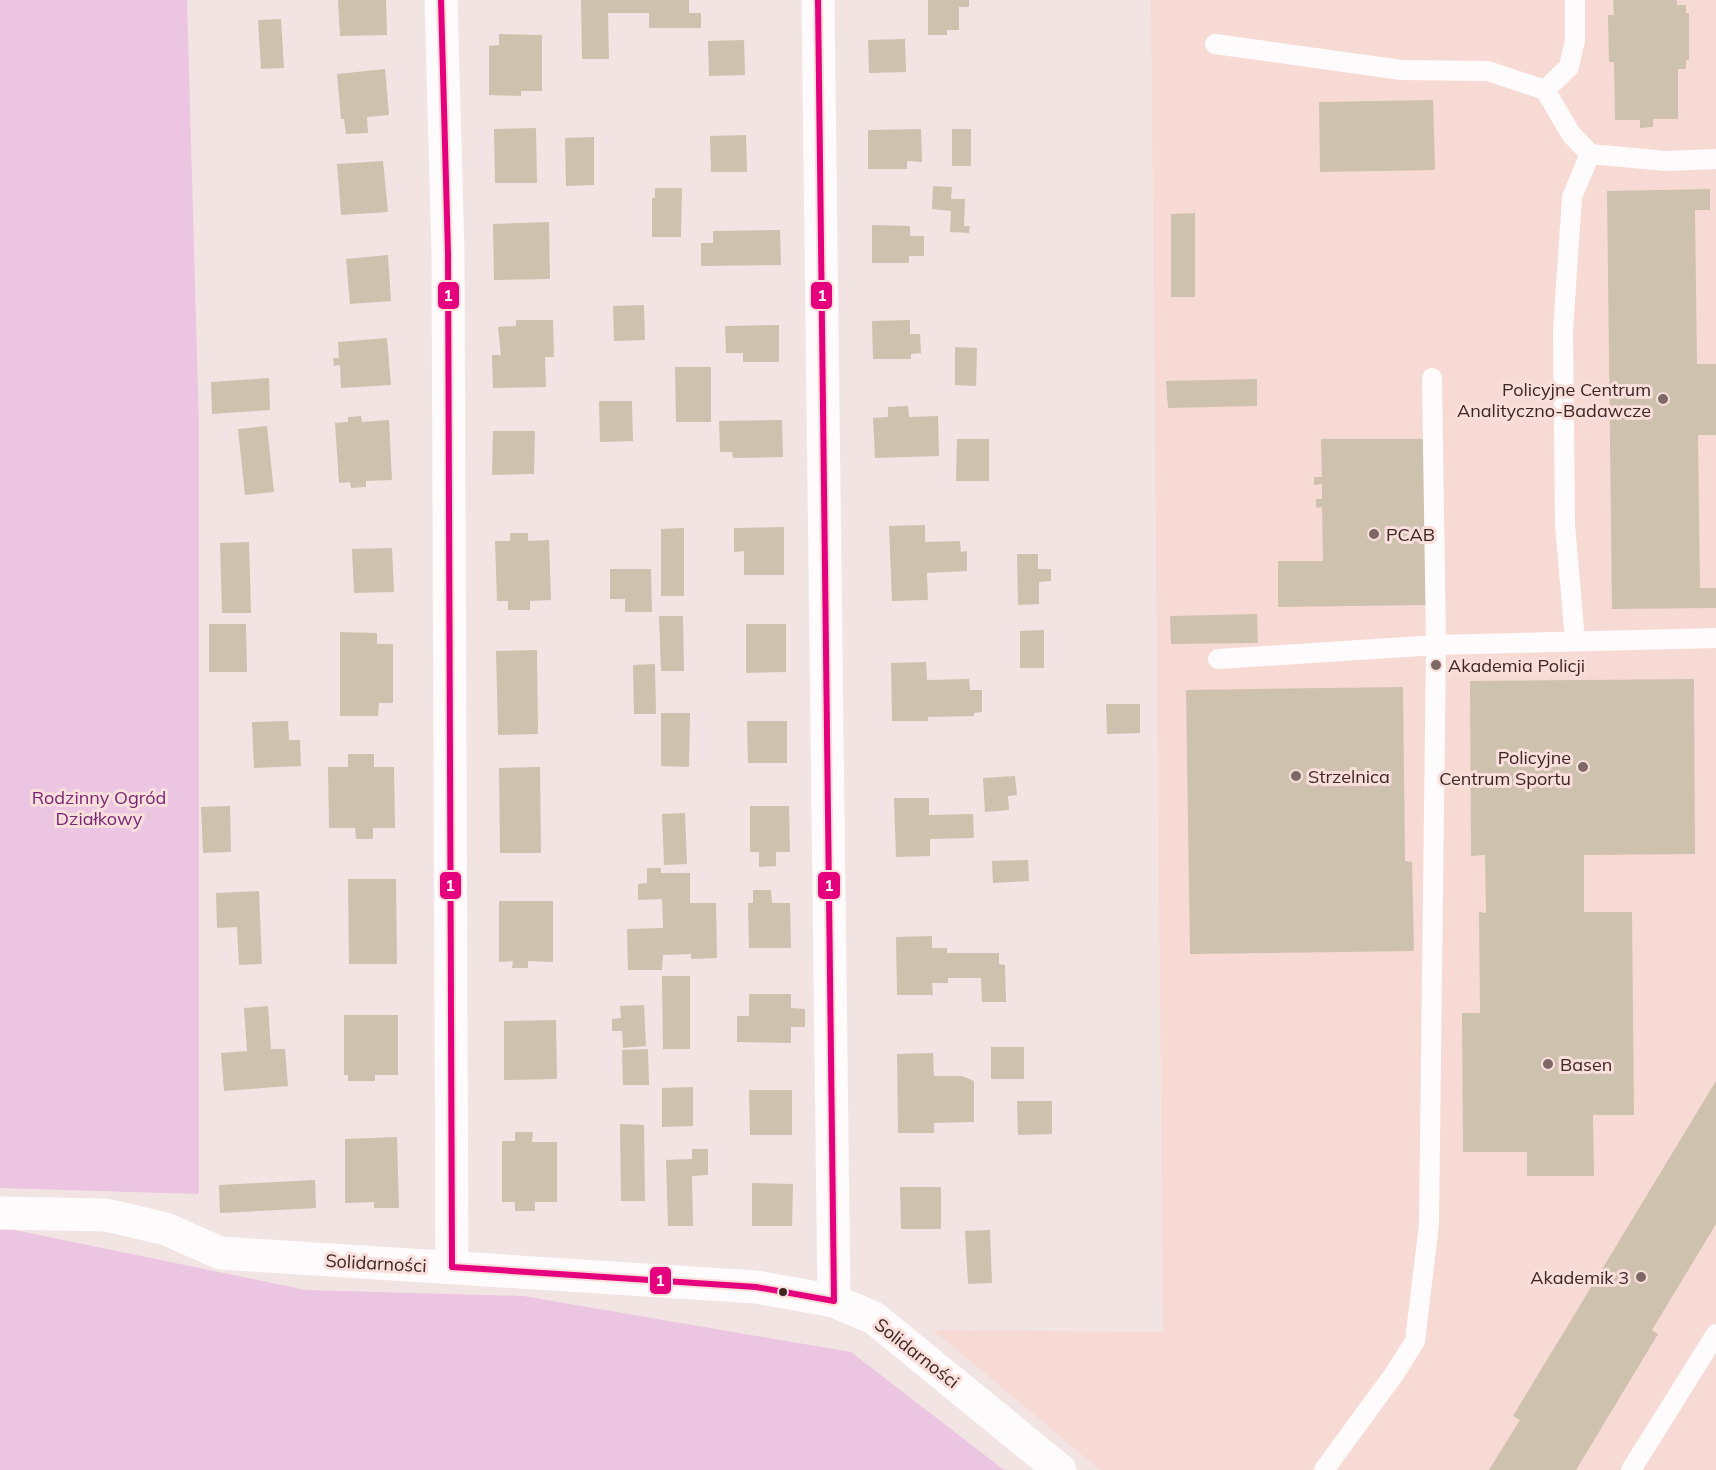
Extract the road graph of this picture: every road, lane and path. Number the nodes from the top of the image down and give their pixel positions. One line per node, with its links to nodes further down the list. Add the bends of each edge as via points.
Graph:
1 (441, 0): 14 (street, via 448,253)
2 (818, 0): 15 (street)
3 (1575, 0): 5 (lane, via 1575,40 1569,67)
4 (1215, 44): 5 (lane, via 1401,70 1488,71)
5 (1545, 90): 6 (lane, via 1571,134)
6 (1590, 154): 7 (lane, via 1666,161); 10 (lane, via 1572,197 1563,331 1565,525)
7 (1716, 159)
8 (1432, 378): 11 (lane)
9 (1716, 638): 10 (lane)
10 (1575, 641): 11 (lane)
11 (1436, 645): 12 (lane); 18 (lane, via 1429,1224 1414,1341)
12 (1218, 659)
13 (0, 1213): 14 (street, Solidarności, via 106,1215 166,1229 220,1253)
14 (452, 1267): 15 (street, Solidarności, via 756,1287)
15 (834, 1301): 17 (street, Solidarności, via 874,1318)
16 (1716, 1334): 19 (lane)
17 (1060, 1470)
18 (1324, 1470)
19 (1631, 1470)

